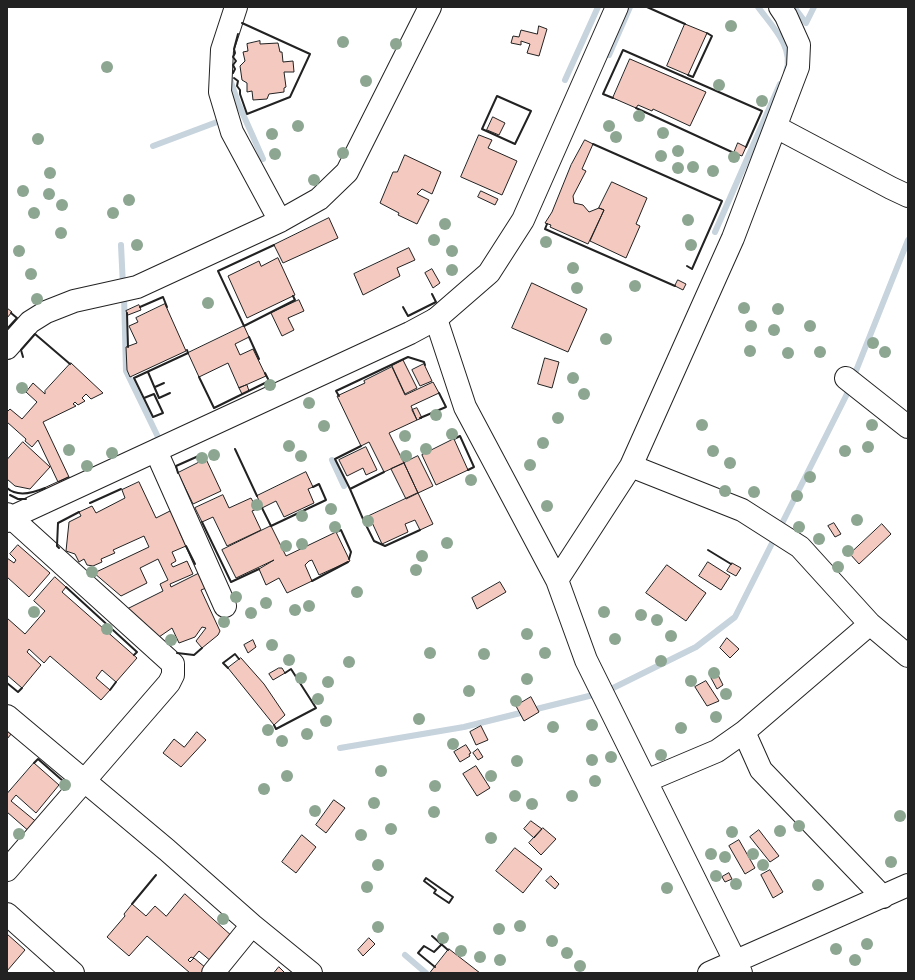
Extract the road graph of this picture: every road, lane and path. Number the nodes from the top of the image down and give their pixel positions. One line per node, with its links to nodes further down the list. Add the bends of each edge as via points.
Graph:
1 (236, 7): 7 (street, via 222,50 220,92 232,132)
2 (430, 7): 7 (street, via 347,172 319,199)
3 (617, 7): 8 (street, via 523,220 489,273)
4 (780, 7): 5 (street, via 799,45 798,67)
5 (776, 126): 6 (street); 13 (street, via 733,238)
6 (908, 196)
7 (280, 221): 9 (street, via 137,287 74,301 46,312 30,322)
8 (436, 319): 12 (street); 15 (street, via 465,408)
9 (7, 348)
10 (846, 378): 11 (street)
11 (908, 427)
12 (156, 451): 14 (street); 16 (street)
13 (631, 466): 15 (street); 17 (street, via 742,510 800,547)
14 (8, 518): 21 (street, via 173,664 173,675 169,684)
15 (557, 580): 22 (street, via 586,660)
16 (225, 606)
17 (870, 624): 18 (street); 20 (street)
18 (908, 656)
19 (7, 716): 21 (street)
20 (744, 732): 22 (street, via 717,751); 25 (street, via 762,770)
21 (85, 781): 23 (street); 27 (street)
22 (646, 781): 28 (street)
23 (7, 870)
24 (908, 885): 25 (street)
25 (883, 897): 28 (street)
26 (7, 914): 29 (street)
27 (252, 925): 30 (street); 31 (street)
28 (738, 967): 32 (street)
29 (72, 973)
30 (212, 973)
31 (311, 973)
32 (709, 973)

